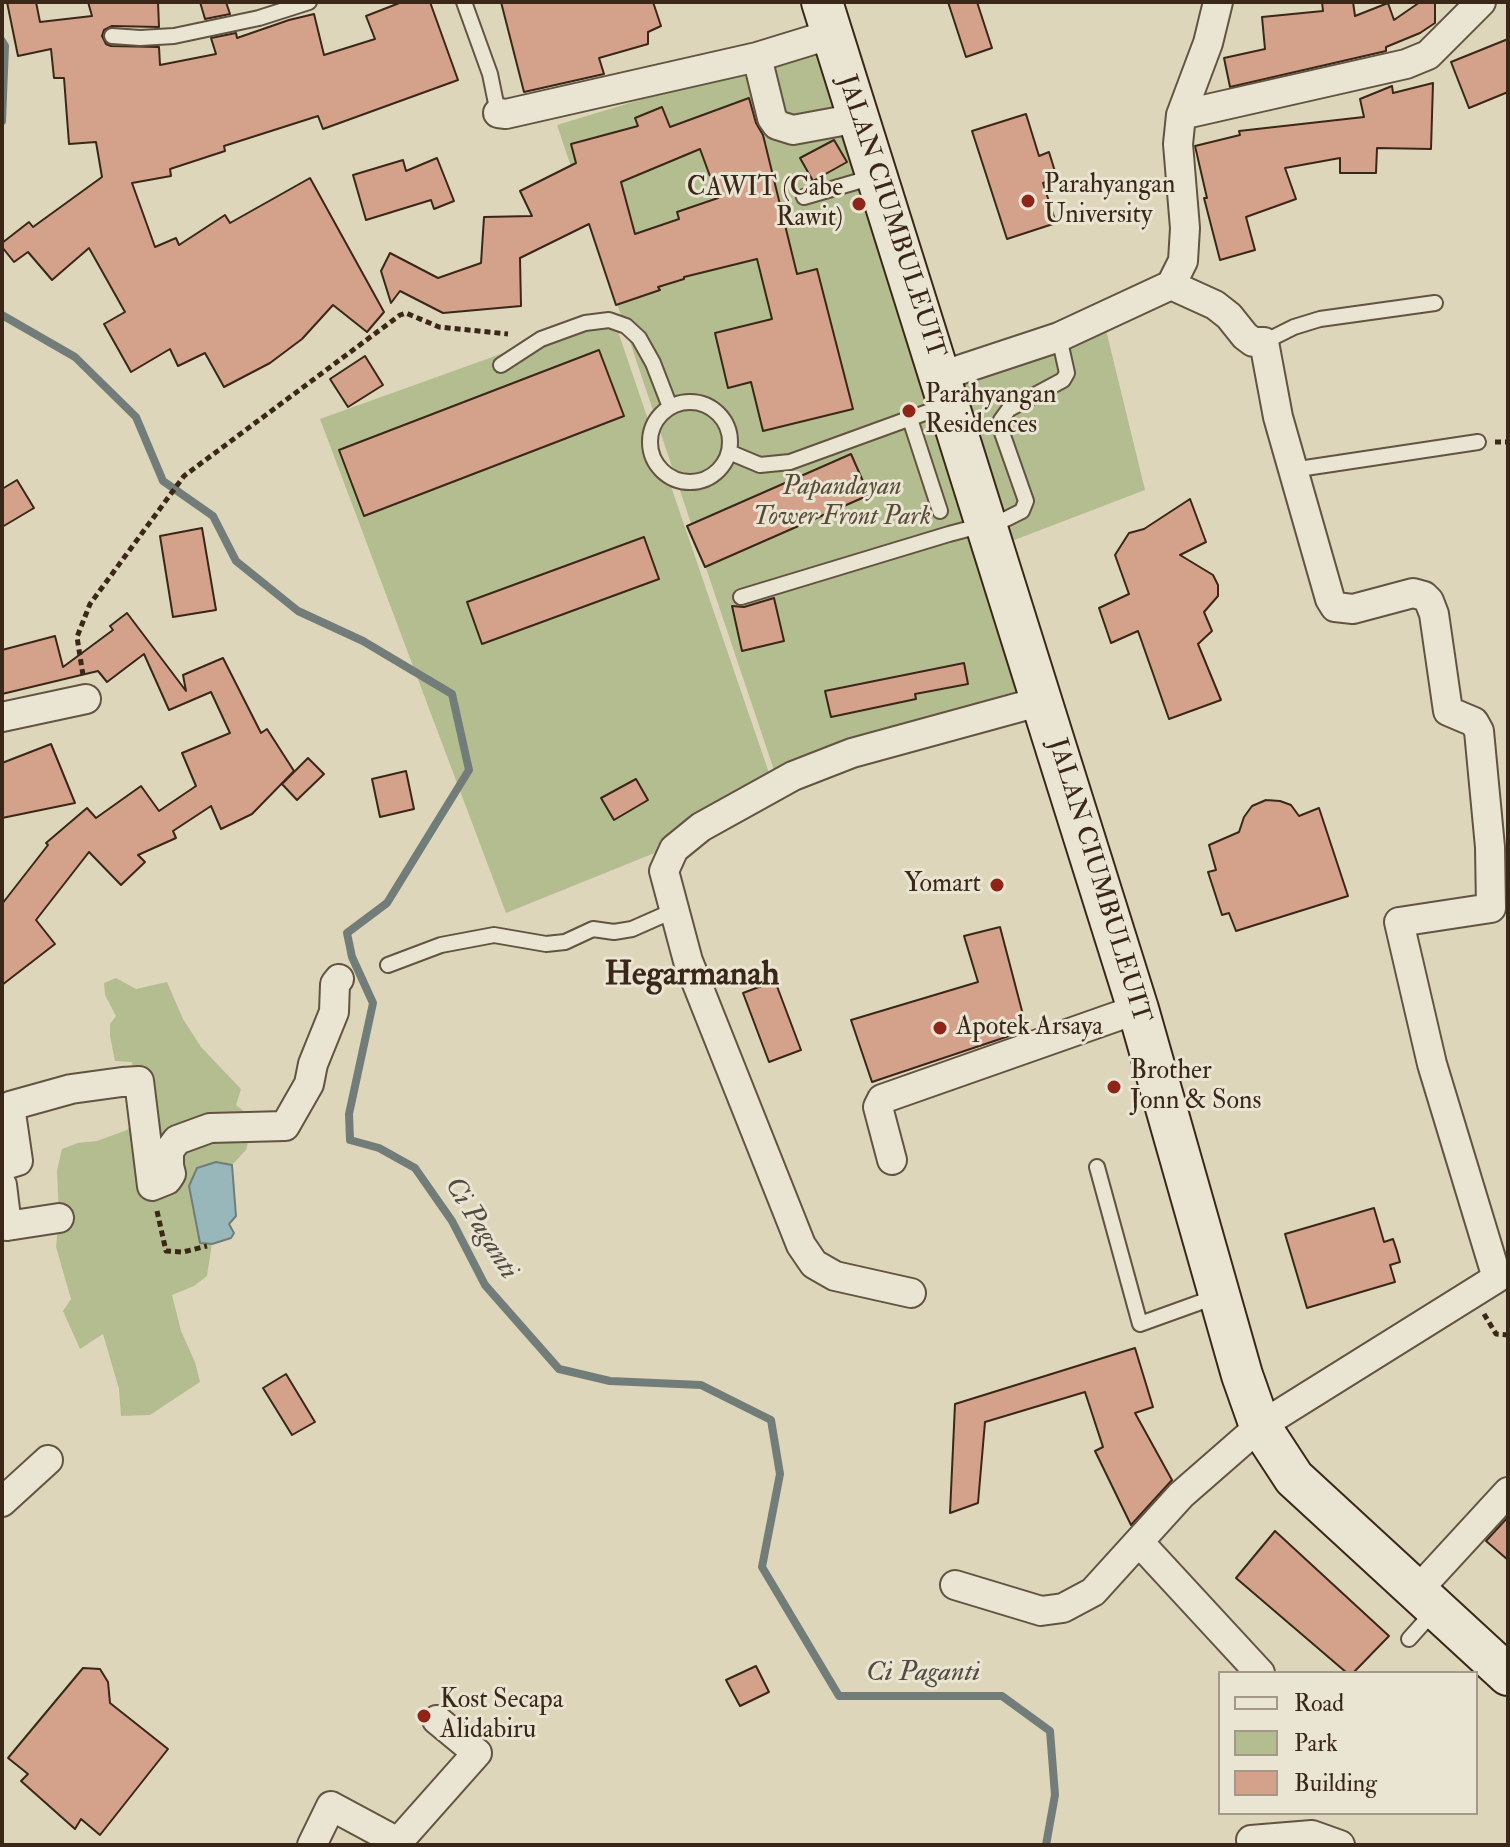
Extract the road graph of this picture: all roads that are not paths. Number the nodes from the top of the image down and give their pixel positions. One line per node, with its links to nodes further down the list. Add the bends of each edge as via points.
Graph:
1 (309, 2): 6 (lane, via 174,36)
2 (464, 2): 8 (lane)
3 (1218, 2): 9 (street)
4 (1481, 2): 9 (street, via 1428,55 1406,64)
5 (832, 16): 7 (street); 10 (main road, JALAN CIUMBULEUIT)
6 (112, 36)
7 (757, 57): 8 (street); 10 (street, via 777,125 793,130)
8 (498, 113)
9 (1181, 115): 13 (street, via 1178,144 1185,228 1183,261)
10 (858, 118): 11 (main road, JALAN CIUMBULEUIT)
11 (877, 176): 12 (lane); 18 (main road, JALAN CIUMBULEUIT)
12 (804, 197)
13 (1171, 285): 15 (street); 16 (street, via 1215,305 1245,336)
14 (1435, 303): 16 (lane, via 1320,319)
15 (1059, 337): 18 (street); 25 (lane, via 1067,373 1063,380 1009,409 1001,420 1025,507)
16 (1264, 342): 23 (street)
17 (501, 365): 19 (lane, via 541,339 609,320 639,338)
18 (945, 390): 20 (lane); 25 (main road, JALAN CIUMBULEUIT)
19 (670, 407): 22 (lane, via 701,403 715,410 725,422); 22 (lane, via 651,431 650,447 666,474 679,481 710,477)
20 (910, 419): 22 (lane, via 790,462 760,465); 24 (lane)
21 (1478, 442): 23 (lane)
22 (729, 452)
23 (1292, 470): 41 (street, via 1335,607 1353,609 1413,593 1424,596 1434,614 1448,711 1474,722 1479,731 1491,908 1399,922 1432,1064)
24 (940, 511)
25 (985, 525): 26 (lane); 28 (main road, JALAN CIUMBULEUIT)
26 (741, 597)
27 (86, 699): 29 (street)
28 (1042, 701): 30 (street, via 852,753 753,797 674,849 664,871); 33 (main road, JALAN CIUMBULEUIT)
29 (2, 717)
30 (675, 910): 31 (lane, via 632,929 593,929 565,942 494,935 441,945); 42 (street, via 688,961 801,1245 814,1264 835,1276)
31 (388, 965)
32 (339, 979): 34 (street, via 334,1012 309,1084 285,1126 210,1128 177,1140 169,1151 171,1174 152,1186 139,1081 71,1089)
33 (1138, 1009): 35 (street, via 882,1099 878,1107); 43 (main road, JALAN CIUMBULEUIT)
34 (6, 1112): 36 (street, via 18,1161)
35 (892, 1160)
36 (2, 1166)
37 (1097, 1167): 43 (lane, via 1140,1324)
38 (2, 1185): 40 (street)
39 (59, 1218): 40 (street)
40 (5, 1226)
41 (1502, 1276): 44 (street)
42 (911, 1293)
43 (1220, 1296): 44 (main road, JALAN CIUMBULEUIT)
44 (1260, 1426): 48 (street, via 1181,1495); 50 (main road, JALAN CIUMBULEUIT, via 1294,1478)
45 (48, 1460): 47 (street)
46 (1508, 1492): 50 (street)
47 (2, 1502)
48 (1139, 1542): 49 (street, via 1093,1592 1052,1611); 51 (street)
49 (955, 1585)
50 (1420, 1614): 52 (main road, JALAN CIUMBULEUIT)
51 (1258, 1671)
52 (1508, 1675)
53 (437, 1720): 55 (street, via 477,1753 398,1842 331,1806)
54 (1251, 1840): 56 (street, via 1312,1835)
55 (312, 1845)
56 (1340, 1845)

